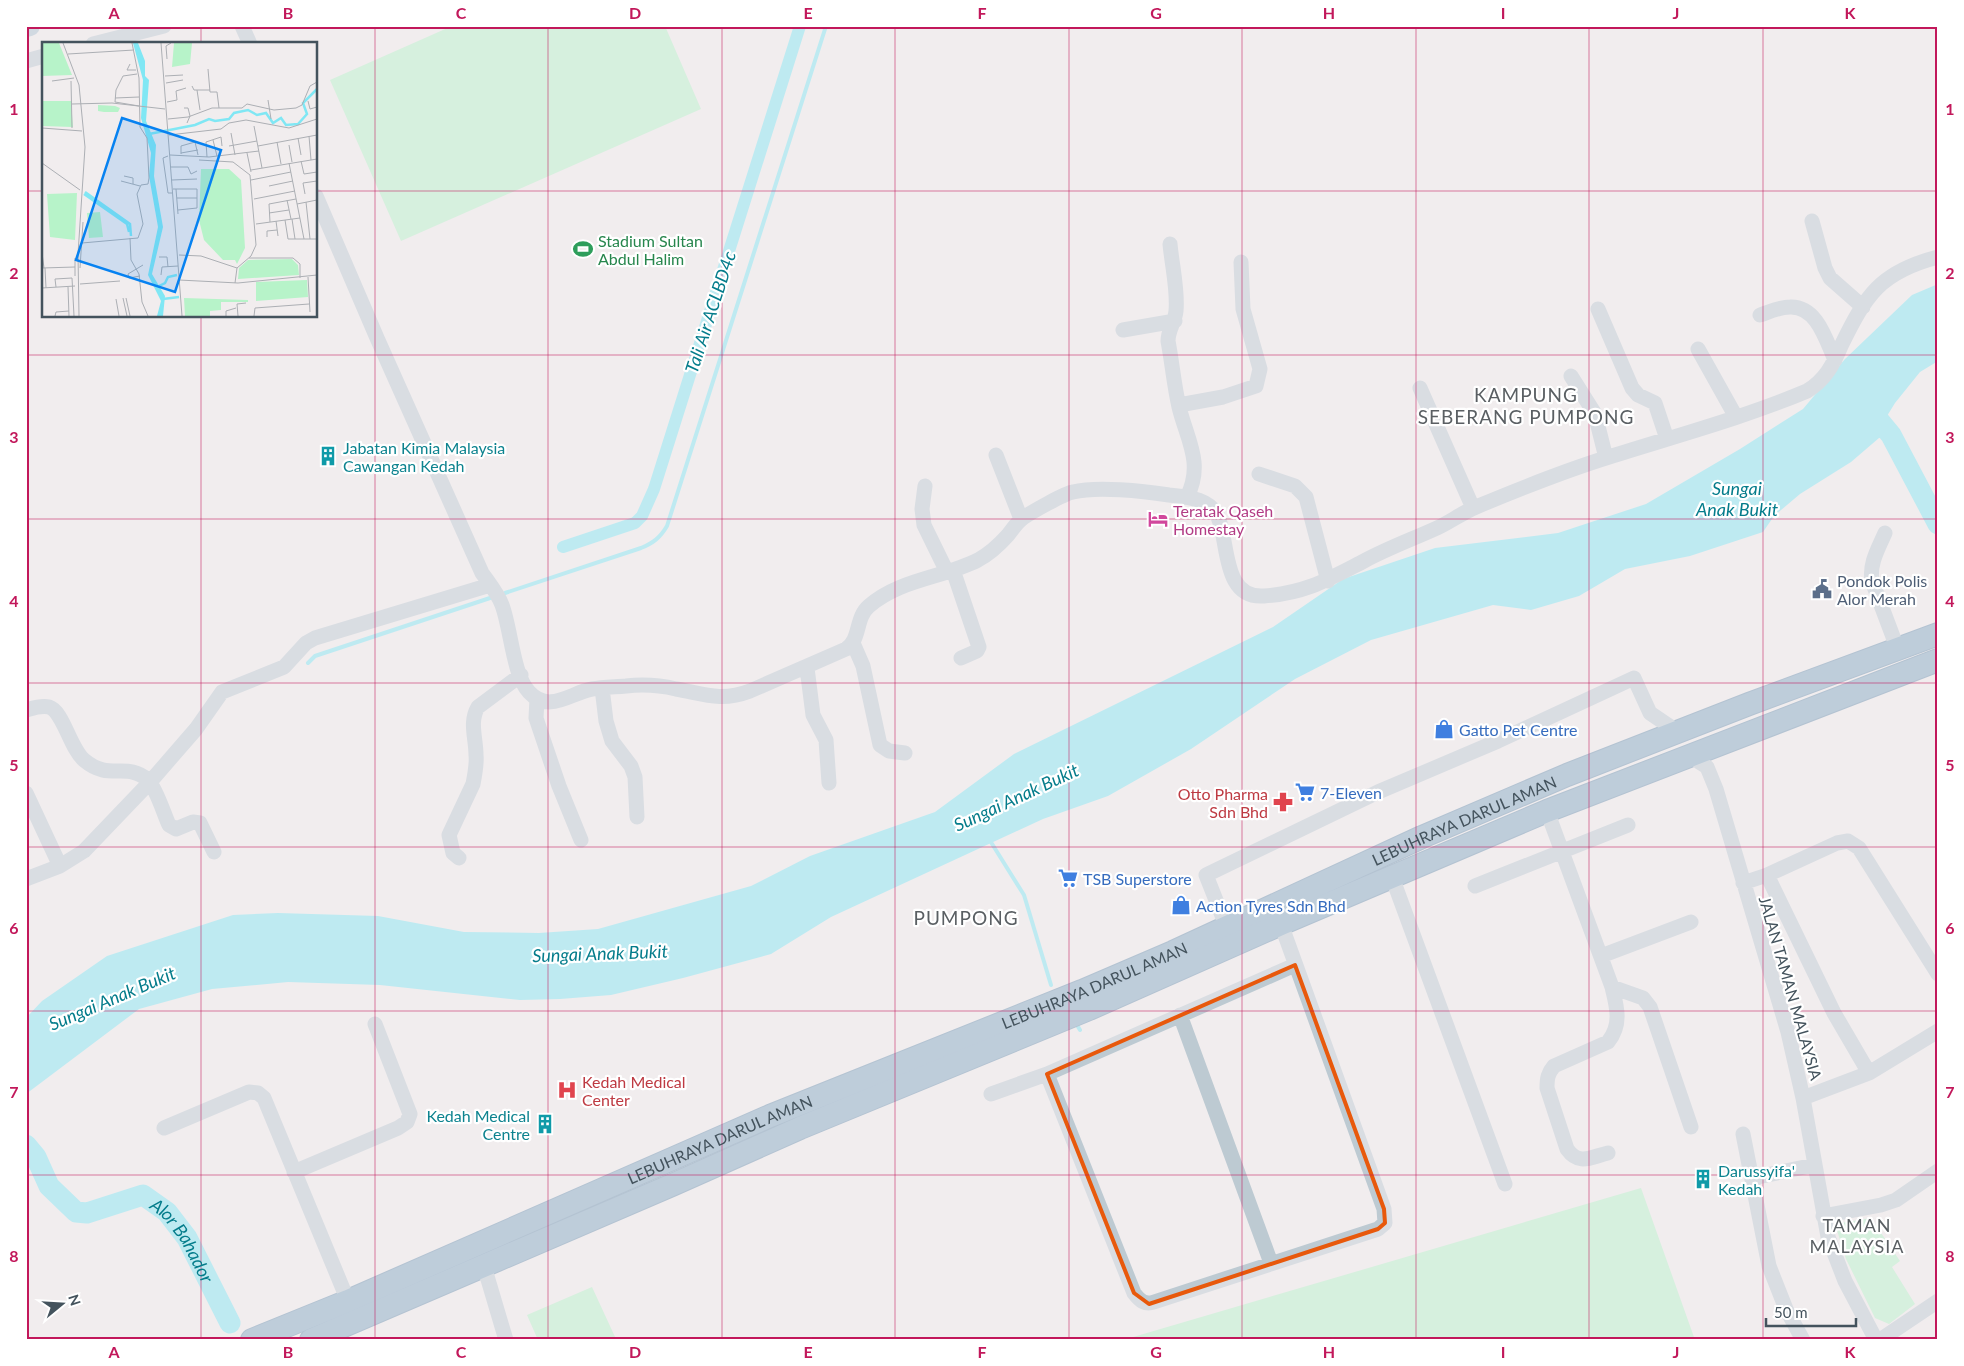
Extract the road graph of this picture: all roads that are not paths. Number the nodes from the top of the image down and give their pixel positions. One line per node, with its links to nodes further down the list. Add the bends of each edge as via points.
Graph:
1 (164, 26): 3 (street)
2 (242, 26): 4 (street)
3 (101, 42)
4 (249, 42)
5 (42, 57): 6 (street)
6 (26, 61)
7 (318, 201): 34 (street, via 396,382 482,573)
8 (1812, 221): 12 (street, via 1830,278)
9 (1170, 244): 15 (street, via 1177,305)
10 (1938, 257): 12 (street, via 1916,262 1883,280)
11 (1241, 262): 21 (street, via 1243,308 1260,369 1256,386)
12 (1863, 307): 18 (street)
13 (1598, 310): 23 (street, via 1632,388 1638,395 1655,403)
14 (1760, 315): 18 (street, via 1790,306 1808,312 1818,323)
15 (1175, 321): 16 (street); 21 (street, via 1168,336)
16 (1123, 330)
17 (1698, 349): 22 (street)
18 (1835, 360): 22 (street, via 1827,374 1807,391)
19 (1570, 376): 25 (street, via 1595,414)
20 (1420, 388): 29 (street)
21 (1178, 405): 28 (street, via 1194,454 1194,479)
22 (1736, 417): 23 (street)
23 (1667, 439): 25 (street)
24 (996, 455): 30 (street)
25 (1606, 458): 29 (street)
26 (1259, 474): 33 (street, via 1295,486 1306,497)
27 (925, 486): 32 (street, via 924,526)
28 (1187, 497): 30 (street, via 1111,490 1072,492); 33 (street, via 1205,502 1214,511 1233,576 1244,591 1256,596 1269,596)
29 (1473, 508): 33 (street)
30 (1021, 519): 32 (street, via 998,546 979,559)
31 (1885, 533): 37 (street, via 1870,573)
32 (950, 571): 36 (street, via 916,581 868,607 860,617); 38 (street, via 979,647)
33 (1328, 581)
34 (490, 584): 41 (street, via 502,604); 50 (street, via 306,643 284,667 222,692 196,729)
35 (1938, 634): 37 (highway, LEBUHRAYA DARUL AMAN)
36 (854, 643): 40 (street); 47 (street, via 865,674 880,745 888,751)
37 (1898, 650): 44 (highway, LEBUHRAYA DARUL AMAN)
38 (961, 658)
39 (1937, 661): 48 (highway, LEBUHRAYA DARUL AMAN)
40 (807, 668): 42 (street, via 728,698 642,684); 51 (street, via 813,715 826,740)
41 (521, 676): 43 (street, via 528,691); 59 (street, via 478,707 474,714 475,775 449,835 453,853)
42 (602, 688): 43 (street, via 552,703); 54 (street, via 612,740 635,777)
43 (537, 699): 56 (street, via 538,728)
44 (1750, 704): 46 (highway, LEBUHRAYA DARUL AMAN); 48 (highway, via 1703,737 1698,742)
45 (26, 710): 50 (street, via 47,706 53,709 74,749 93,767 109,772 131,771)
46 (1678, 732): 49 (highway, LEBUHRAYA DARUL AMAN); 68 (street, via 1650,713 1634,678 1378,792 1206,875)
47 (905, 753)
48 (1697, 754): 49 (highway, via 1682,745); 53 (highway, LEBUHRAYA DARUL AMAN); 64 (street, JALAN TAMAN MALAYSIA, via 1716,789)
49 (1618, 756): 68 (highway, LEBUHRAYA DARUL AMAN, via 1422,837)
50 (150, 782): 57 (street, via 169,825 176,829 193,822 200,823); 60 (street, via 84,851)
51 (829, 783)
52 (26, 793): 60 (street)
53 (1547, 811): 58 (street); 62 (highway, LEBUHRAYA DARUL AMAN)
54 (637, 817)
55 (1628, 825): 58 (street)
56 (581, 840)
57 (214, 852)
58 (1562, 852): 65 (street); 69 (street)
59 (459, 858)
60 (60, 866): 63 (street)
61 (1767, 875): 64 (street); 71 (street, via 1848,841 1859,848); 76 (street, via 1834,1013)
62 (1392, 877): 67 (highway, LEBUHRAYA DARUL AMAN); 91 (street)
63 (26, 879)
64 (1743, 883): 80 (street, JALAN TAMAN MALAYSIA, via 1788,1032)
65 (1475, 886)
66 (1692, 922): 69 (street)
67 (1281, 924): 70 (street); 82 (highway, LEBUHRAYA DARUL AMAN, via 1089,1009)
68 (1227, 928): 78 (highway, LEBUHRAYA DARUL AMAN, via 1082,991)
69 (1601, 956): 72 (street)
70 (1296, 965): 73 (street); 93 (street, via 1384,1209 1385,1223 1378,1229)
71 (1938, 974)
72 (1612, 987): 83 (street, via 1643,998 1650,1007); 86 (street, via 1618,1016 1608,1042 1554,1066 1546,1079 1571,1155 1583,1160)
73 (1180, 1015): 77 (street); 93 (street)
74 (375, 1024): 89 (street, via 410,1114 407,1122)
75 (1938, 1031): 76 (street)
76 (1869, 1073): 80 (street)
77 (1047, 1074): 79 (street); 93 (street, via 1139,1300 1149,1304)
78 (835, 1089): 81 (highway, LEBUHRAYA DARUL AMAN); 82 (highway, via 818,1105)
79 (991, 1094)
80 (1803, 1098): 87 (street, JALAN TAMAN MALAYSIA)
81 (770, 1116): 82 (highway, via 798,1114); 95 (highway, LEBUHRAYA DARUL AMAN)
82 (809, 1122): 94 (highway, LEBUHRAYA DARUL AMAN)
83 (1691, 1127)
84 (164, 1128): 89 (street, via 249,1092 258,1093 264,1098)
85 (1743, 1134): 90 (street)
86 (1608, 1153)
87 (1814, 1165): 90 (street); 92 (street, JALAN TAMAN MALAYSIA)
88 (1938, 1171): 92 (street, via 1896,1200 1881,1206)
89 (294, 1172): 95 (street)
90 (1753, 1178): 100 (street, via 1769,1266 1786,1309)
91 (1505, 1184)
92 (1823, 1216): 101 (street, JALAN TAMAN MALAYSIA, via 1840,1268)
93 (1271, 1263)
94 (484, 1266): 98 (highway, LEBUHRAYA DARUL AMAN); 99 (street)
95 (348, 1301): 97 (highway, LEBUHRAYA DARUL AMAN)
96 (1938, 1301): 101 (street)
97 (252, 1340)
98 (310, 1340)
99 (506, 1340)
100 (1803, 1340)
101 (1878, 1340)

